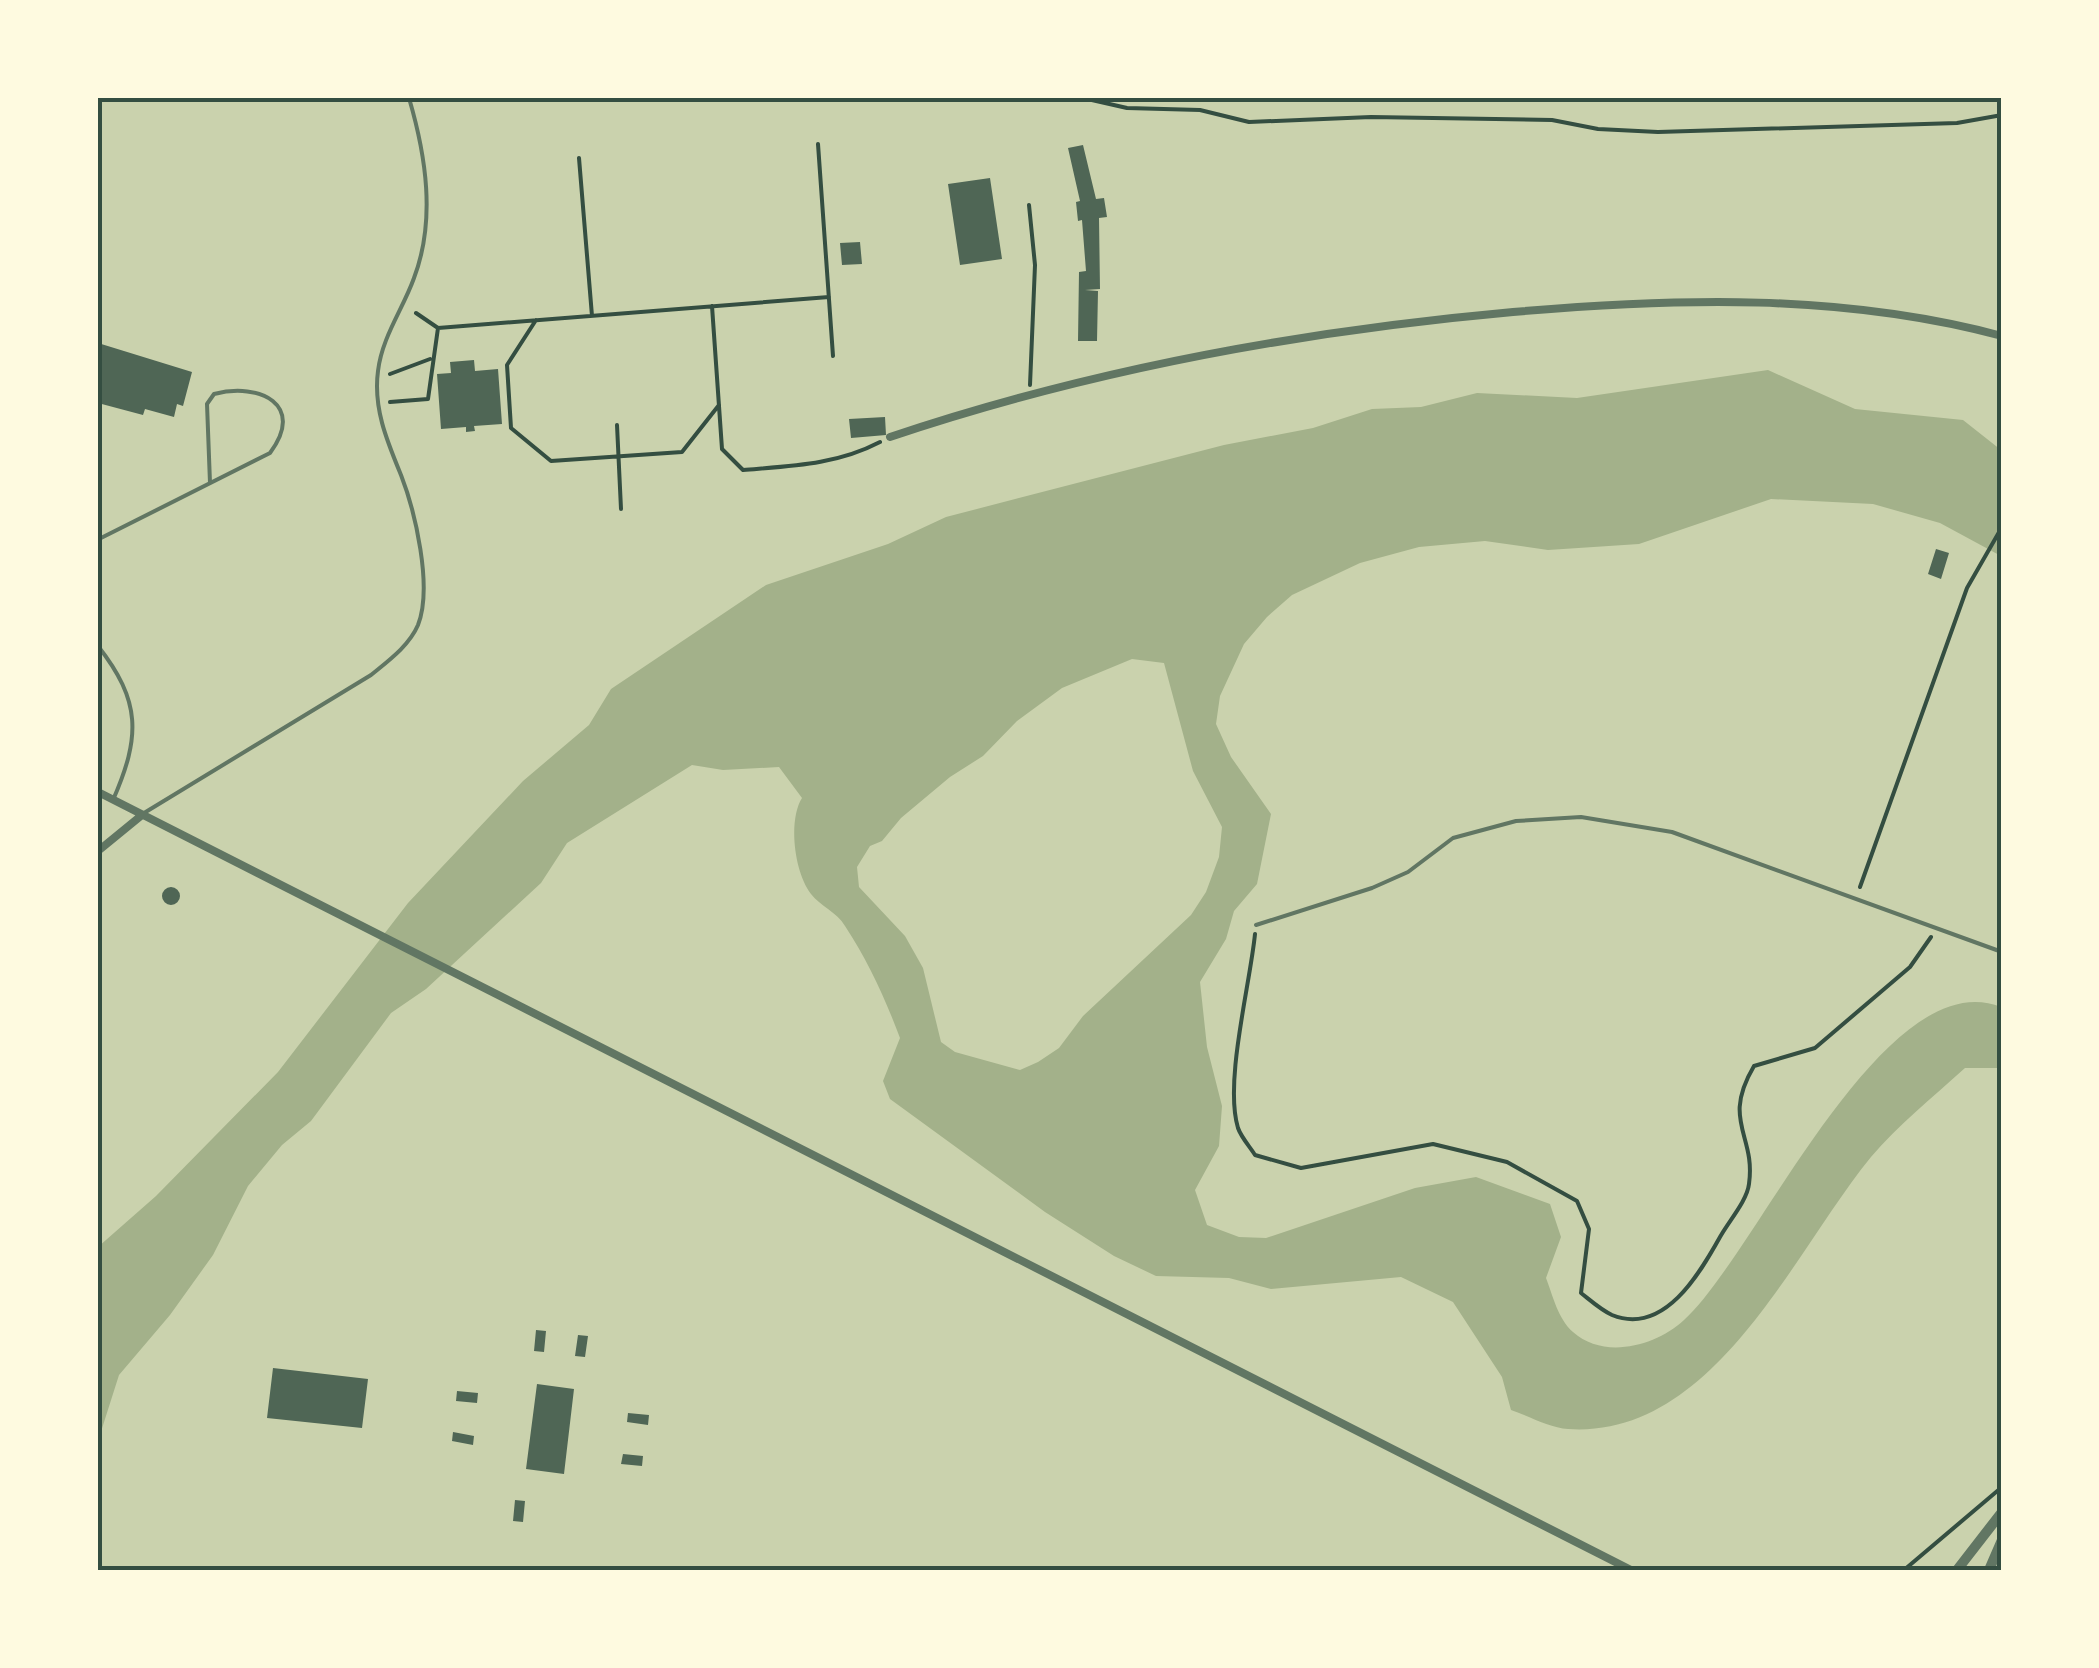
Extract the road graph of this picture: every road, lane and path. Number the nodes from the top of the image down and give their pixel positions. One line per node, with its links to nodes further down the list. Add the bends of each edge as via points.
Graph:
1 (409, 98): 30 (lane, via 423,156 425,243 391,327 377,388 380,419 418,539 417,628 399,652 351,688)
2 (1083, 98): 3 (path, via 1249,122 1552,120 1658,132 1957,123)
3 (2002, 115)
4 (818, 144): 7 (path)
5 (580, 158): 10 (path)
6 (1029, 205): 18 (path, via 1036,264)
7 (829, 297): 8 (path); 14 (path)
8 (712, 306): 10 (path); 19 (path)
9 (416, 314): 12 (path)
10 (592, 316): 11 (path)
11 (536, 320): 12 (path); 22 (path, via 507,364 511,428 550,461)
12 (438, 328): 15 (path)
13 (2002, 336): 18 (street, via 1898,313 1790,302 1624,303 1380,324 1176,359)
14 (833, 356)
15 (430, 359): 16 (path, via 391,370); 17 (path, via 428,399 388,402)
16 (389, 382)
17 (388, 390)
18 (1030, 394): 21 (street)
19 (718, 405): 21 (path, via 722,450 742,470 813,465 856,455); 22 (path, via 682,452)
20 (617, 425): 22 (path)
21 (890, 437)
22 (618, 456): 24 (path)
23 (210, 483): 23 (lane, via 270,453 282,436 283,415 272,398 214,394 207,404); 26 (lane)
24 (620, 509)
25 (2002, 527): 32 (path, via 1967,588)
26 (98, 544)
27 (98, 646): 29 (lane, via 129,695 133,716 134,742)
28 (98, 792): 29 (street)
29 (113, 800): 30 (street)
30 (142, 814): 31 (street); 39 (street)
31 (98, 852)
32 (1855, 901): 33 (lane, via 1672,832 1581,817 1516,821 1453,838 1408,872 1372,888); 34 (lane)
33 (1256, 925): 34 (path, via 1236,1088 1238,1129 1255,1155 1301,1168 1434,1144 1507,1162 1577,1200 1590,1228 1580,1294 1614,1316 1641,1317 1662,1311 1696,1279 1749,1186 1737,1116 1754,1066 1815,1048 1910,967)
34 (1938, 930): 35 (lane)
35 (2002, 952)
36 (2002, 1487): 40 (path)
37 (2002, 1512): 41 (street)
38 (2002, 1540): 42 (street)
39 (1631, 1570)
40 (1904, 1570)
41 (1958, 1570)
42 (1989, 1570)

